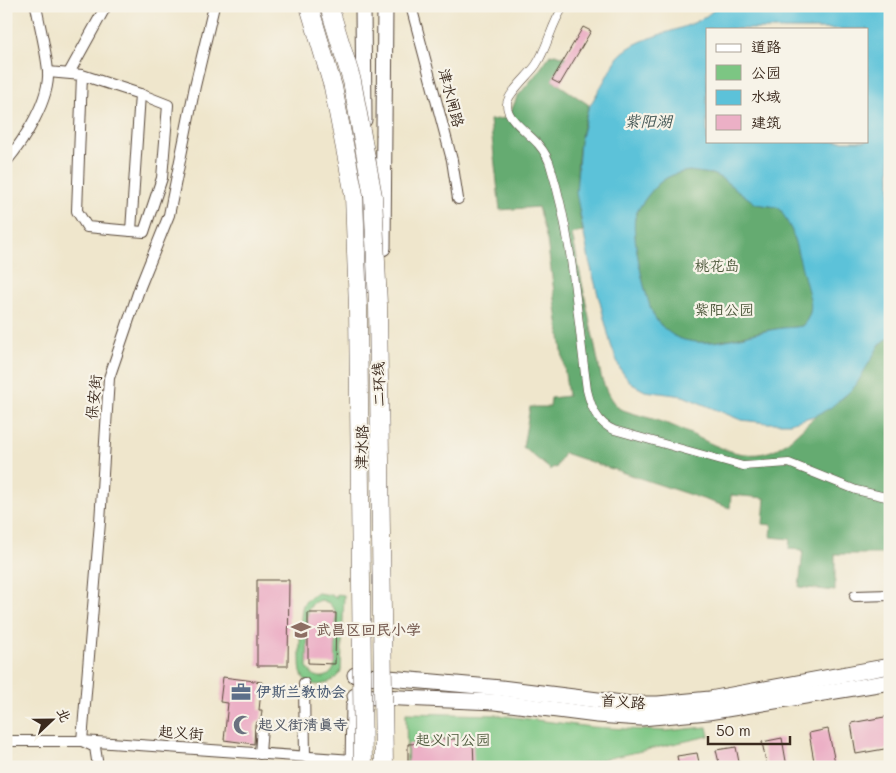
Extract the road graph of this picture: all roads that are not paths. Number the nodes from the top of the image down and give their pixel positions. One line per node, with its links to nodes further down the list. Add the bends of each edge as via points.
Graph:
1 (36, 6): 10 (street)
2 (106, 6): 11 (street)
3 (214, 6): 29 (street, 保安街, via 169,216 140,287 109,378)
4 (310, 6): 32 (highway, 二环线, bridge, via 333,87 354,195 358,308)
5 (329, 6): 34 (highway, 二环线, bridge, via 352,81 373,196 378,305)
6 (363, 6): 21 (main road, 津水路, via 365,316)
7 (385, 6): 22 (main road, 津水路)
8 (411, 6): 15 (street, 津水闸路, via 452,160)
9 (564, 6): 17 (street, via 538,63 510,94 507,106 510,116 545,153 552,170 568,245 587,390 598,418 614,430 733,463 753,466 789,463 856,490)
10 (48, 72): 11 (street); 14 (street, via 47,88 41,102 24,138)
11 (69, 73): 12 (street)
12 (82, 75): 13 (street); 16 (street, via 76,211 86,227)
13 (140, 94): 16 (street); 16 (street, via 168,105 162,178 144,232)
14 (6, 162)
15 (458, 199)
16 (131, 231)
17 (890, 498)
18 (890, 595): 19 (street)
19 (855, 596)
20 (890, 666): 22 (main road, 首义路, via 710,699 658,704 630,704)
21 (355, 676): 22 (main road, 首义路); 25 (main road, 津水路)
22 (377, 677): 26 (main road, 津水路)
23 (890, 682): 26 (main road, 首义路, via 701,713 641,718 495,702)
24 (304, 683): 31 (street)
25 (355, 696): 26 (main road, 首义路); 32 (main road, 津水路)
26 (377, 698): 32 (main road, 津水路)
27 (262, 726): 30 (street)
28 (6, 741): 29 (street, 起义街)
29 (82, 741): 30 (street, 起义街); 33 (street, via 95,747)
30 (260, 754): 31 (street, 起义街)
31 (305, 758): 32 (street, 起义街)
32 (361, 765)
33 (98, 767)
34 (384, 767)

